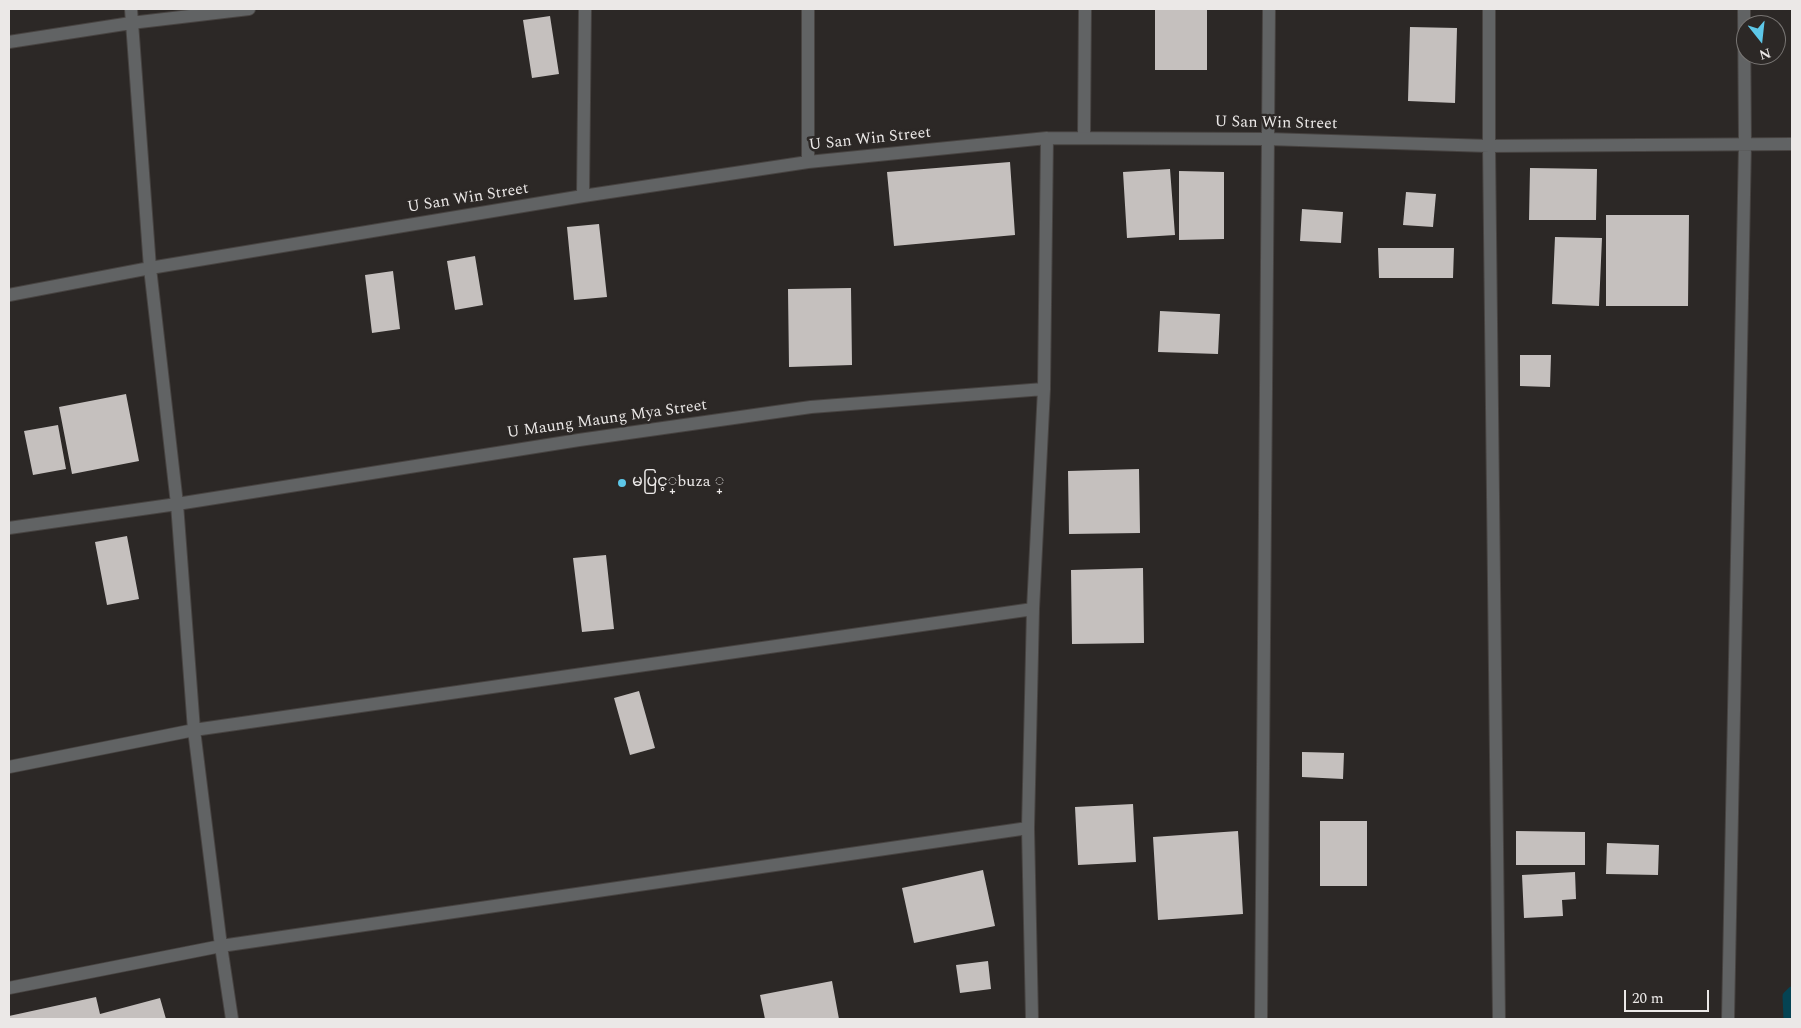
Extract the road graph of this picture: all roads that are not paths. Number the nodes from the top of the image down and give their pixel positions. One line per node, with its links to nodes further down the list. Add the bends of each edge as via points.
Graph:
1 (131, 9): 9 (street)
2 (249, 9): 9 (street)
3 (585, 9): 18 (street)
4 (808, 9): 17 (street)
5 (1085, 9): 12 (street)
6 (1269, 9): 13 (street)
7 (1489, 9): 16 (street)
8 (1744, 9): 14 (street)
9 (131, 23): 10 (street); 19 (street)
10 (9, 42)
11 (1047, 138): 12 (street, U San Win Street); 17 (street, U San Win Street); 21 (street)
12 (1084, 138): 13 (street, U San Win Street)
13 (1268, 139): 16 (street, U San Win Street); 32 (street)
14 (1745, 144): 15 (street, U San Win Street); 16 (street, U San Win Street); 34 (street)
15 (1792, 144)
16 (1489, 146): 33 (street)
17 (808, 162): 18 (street, U San Win Street)
18 (583, 196): 19 (street, U San Win Street)
19 (150, 268): 20 (street, U San Win Street); 22 (street)
20 (9, 295)
21 (1044, 389): 22 (street, U Maung Maung Mya Street, via 811,407); 24 (street)
22 (177, 504): 23 (street, U Maung Maung Mya Street); 25 (street)
23 (9, 528)
24 (1033, 609): 25 (street); 27 (street)
25 (194, 730): 26 (street); 28 (street)
26 (9, 767)
27 (1028, 828): 28 (street); 31 (street)
28 (221, 946): 29 (street); 30 (street)
29 (9, 988)
30 (232, 1019)
31 (1032, 1019)
32 (1261, 1019)
33 (1499, 1019)
34 (1728, 1019)

